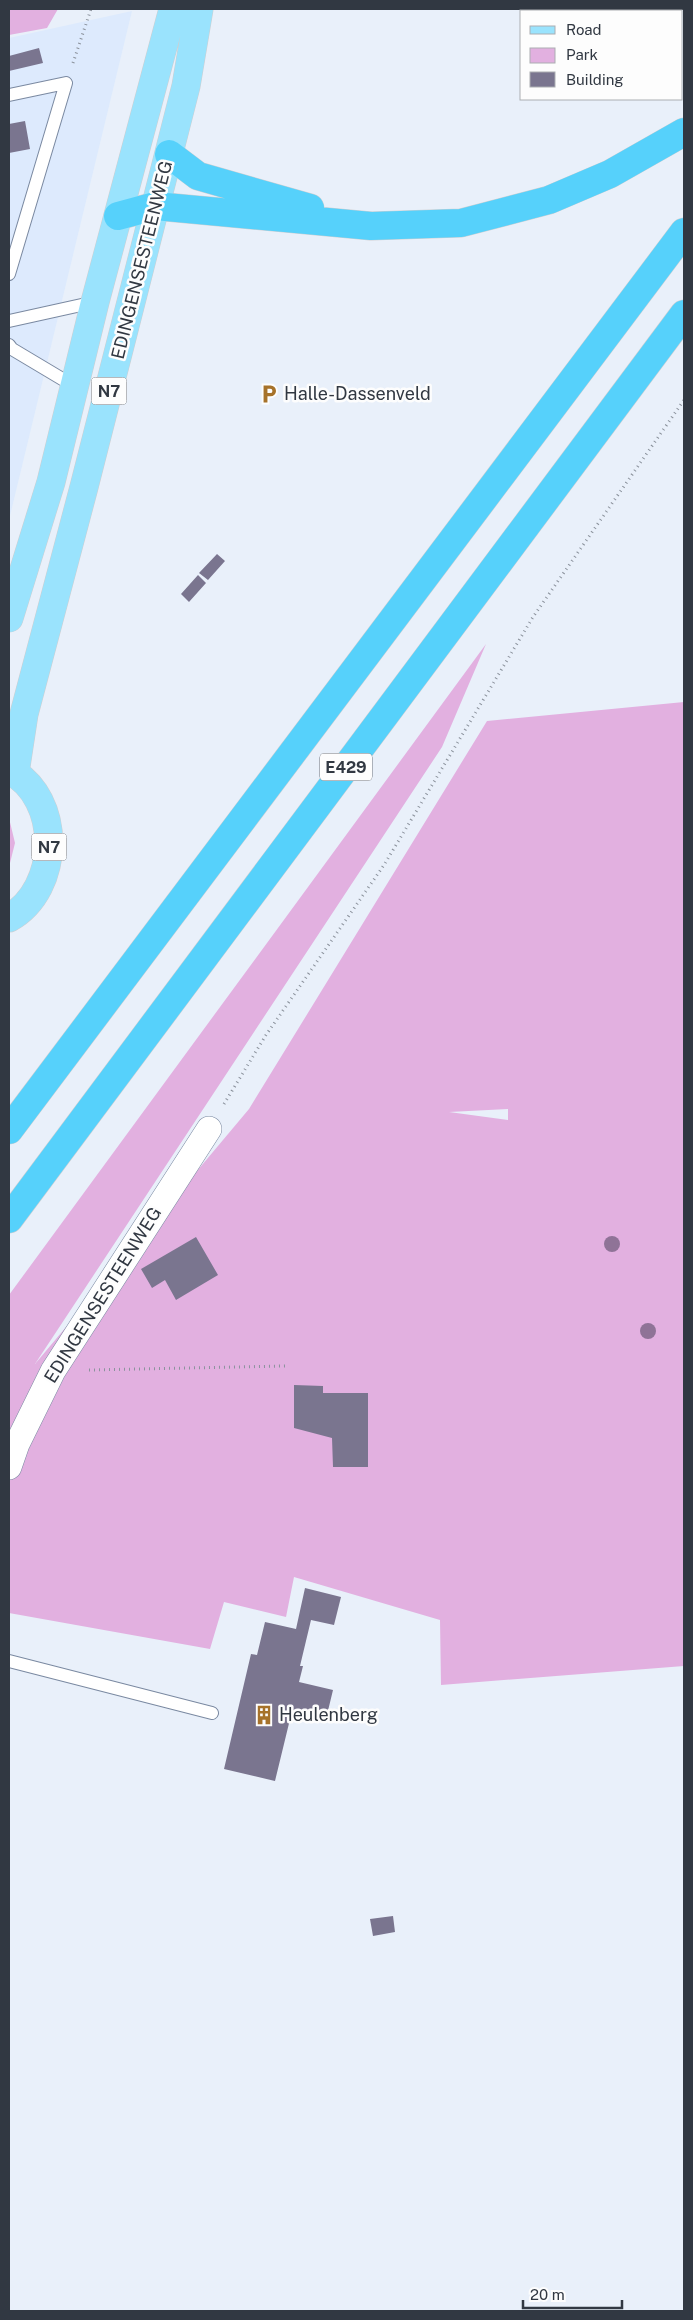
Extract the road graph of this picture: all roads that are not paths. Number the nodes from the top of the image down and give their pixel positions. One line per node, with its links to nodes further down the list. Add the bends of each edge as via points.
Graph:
1 (173, 9): 7 (main road, EDINGENSESTEENWEG / N7)
2 (199, 9): 5 (main road, EDINGENSESTEENWEG / N7, via 186,86)
3 (9, 95): 10 (lane, via 66,83)
4 (684, 132): 8 (highway, via 610,174 549,200 461,223)
5 (169, 154): 6 (main road, EDINGENSESTEENWEG / N7); 8 (highway, via 198,176)
6 (155, 206): 7 (highway); 8 (highway); 17 (main road, EDINGENSESTEENWEG / N7)
7 (118, 216): 11 (main road, EDINGENSESTEENWEG / N7)
8 (371, 226)
9 (684, 232): 20 (highway, E429)
10 (9, 274)
11 (95, 302): 13 (lane); 15 (main road, EDINGENSESTEENWEG / N7)
12 (684, 314): 21 (highway, E429)
13 (9, 321)
14 (9, 345): 15 (lane)
15 (74, 386): 16 (main road, EDINGENSESTEENWEG / N7, via 51,482)
16 (9, 618)
17 (12, 771): 18 (main road, N7, via 34,792 46,817 50,844 46,871 33,895)
18 (9, 918)
19 (209, 1129): 22 (street, EDINGENSESTEENWEG, via 53,1371)
20 (9, 1130)
21 (9, 1219)
22 (9, 1467)
23 (9, 1661): 24 (lane)
24 (212, 1714)

